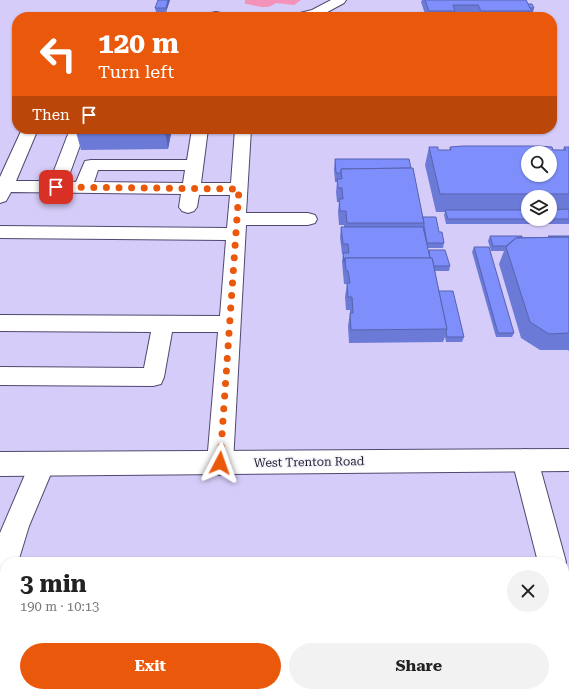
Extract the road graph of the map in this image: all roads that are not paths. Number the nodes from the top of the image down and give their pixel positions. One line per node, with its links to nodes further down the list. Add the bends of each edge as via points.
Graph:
1 (340, 0): 2 (street)
2 (318, 12)
3 (28, 134): 12 (street)
4 (76, 134): 8 (street)
5 (199, 134): 7 (street)
6 (243, 134): 11 (street)
7 (194, 165): 9 (street, via 91,165); 10 (street)
8 (56, 187): 9 (street); 12 (street)
9 (83, 187): 10 (street)
10 (191, 189): 11 (street); 13 (street)
11 (239, 189): 15 (street)
12 (2, 192)
13 (188, 207)
14 (308, 219): 15 (street)
15 (236, 227): 16 (street); 19 (street)
16 (0, 232)
17 (0, 323): 18 (street)
18 (163, 324): 19 (street); 20 (street, via 153,377)
19 (229, 324): 23 (street)
20 (0, 376)
21 (525, 460): 22 (street, West Trenton Road); 23 (street, West Trenton Road); 27 (street)
22 (569, 460)
23 (220, 463): 25 (street, West Trenton Road)
24 (0, 464): 25 (street, West Trenton Road)
25 (42, 464): 26 (street)
26 (6, 557)
27 (551, 557)

